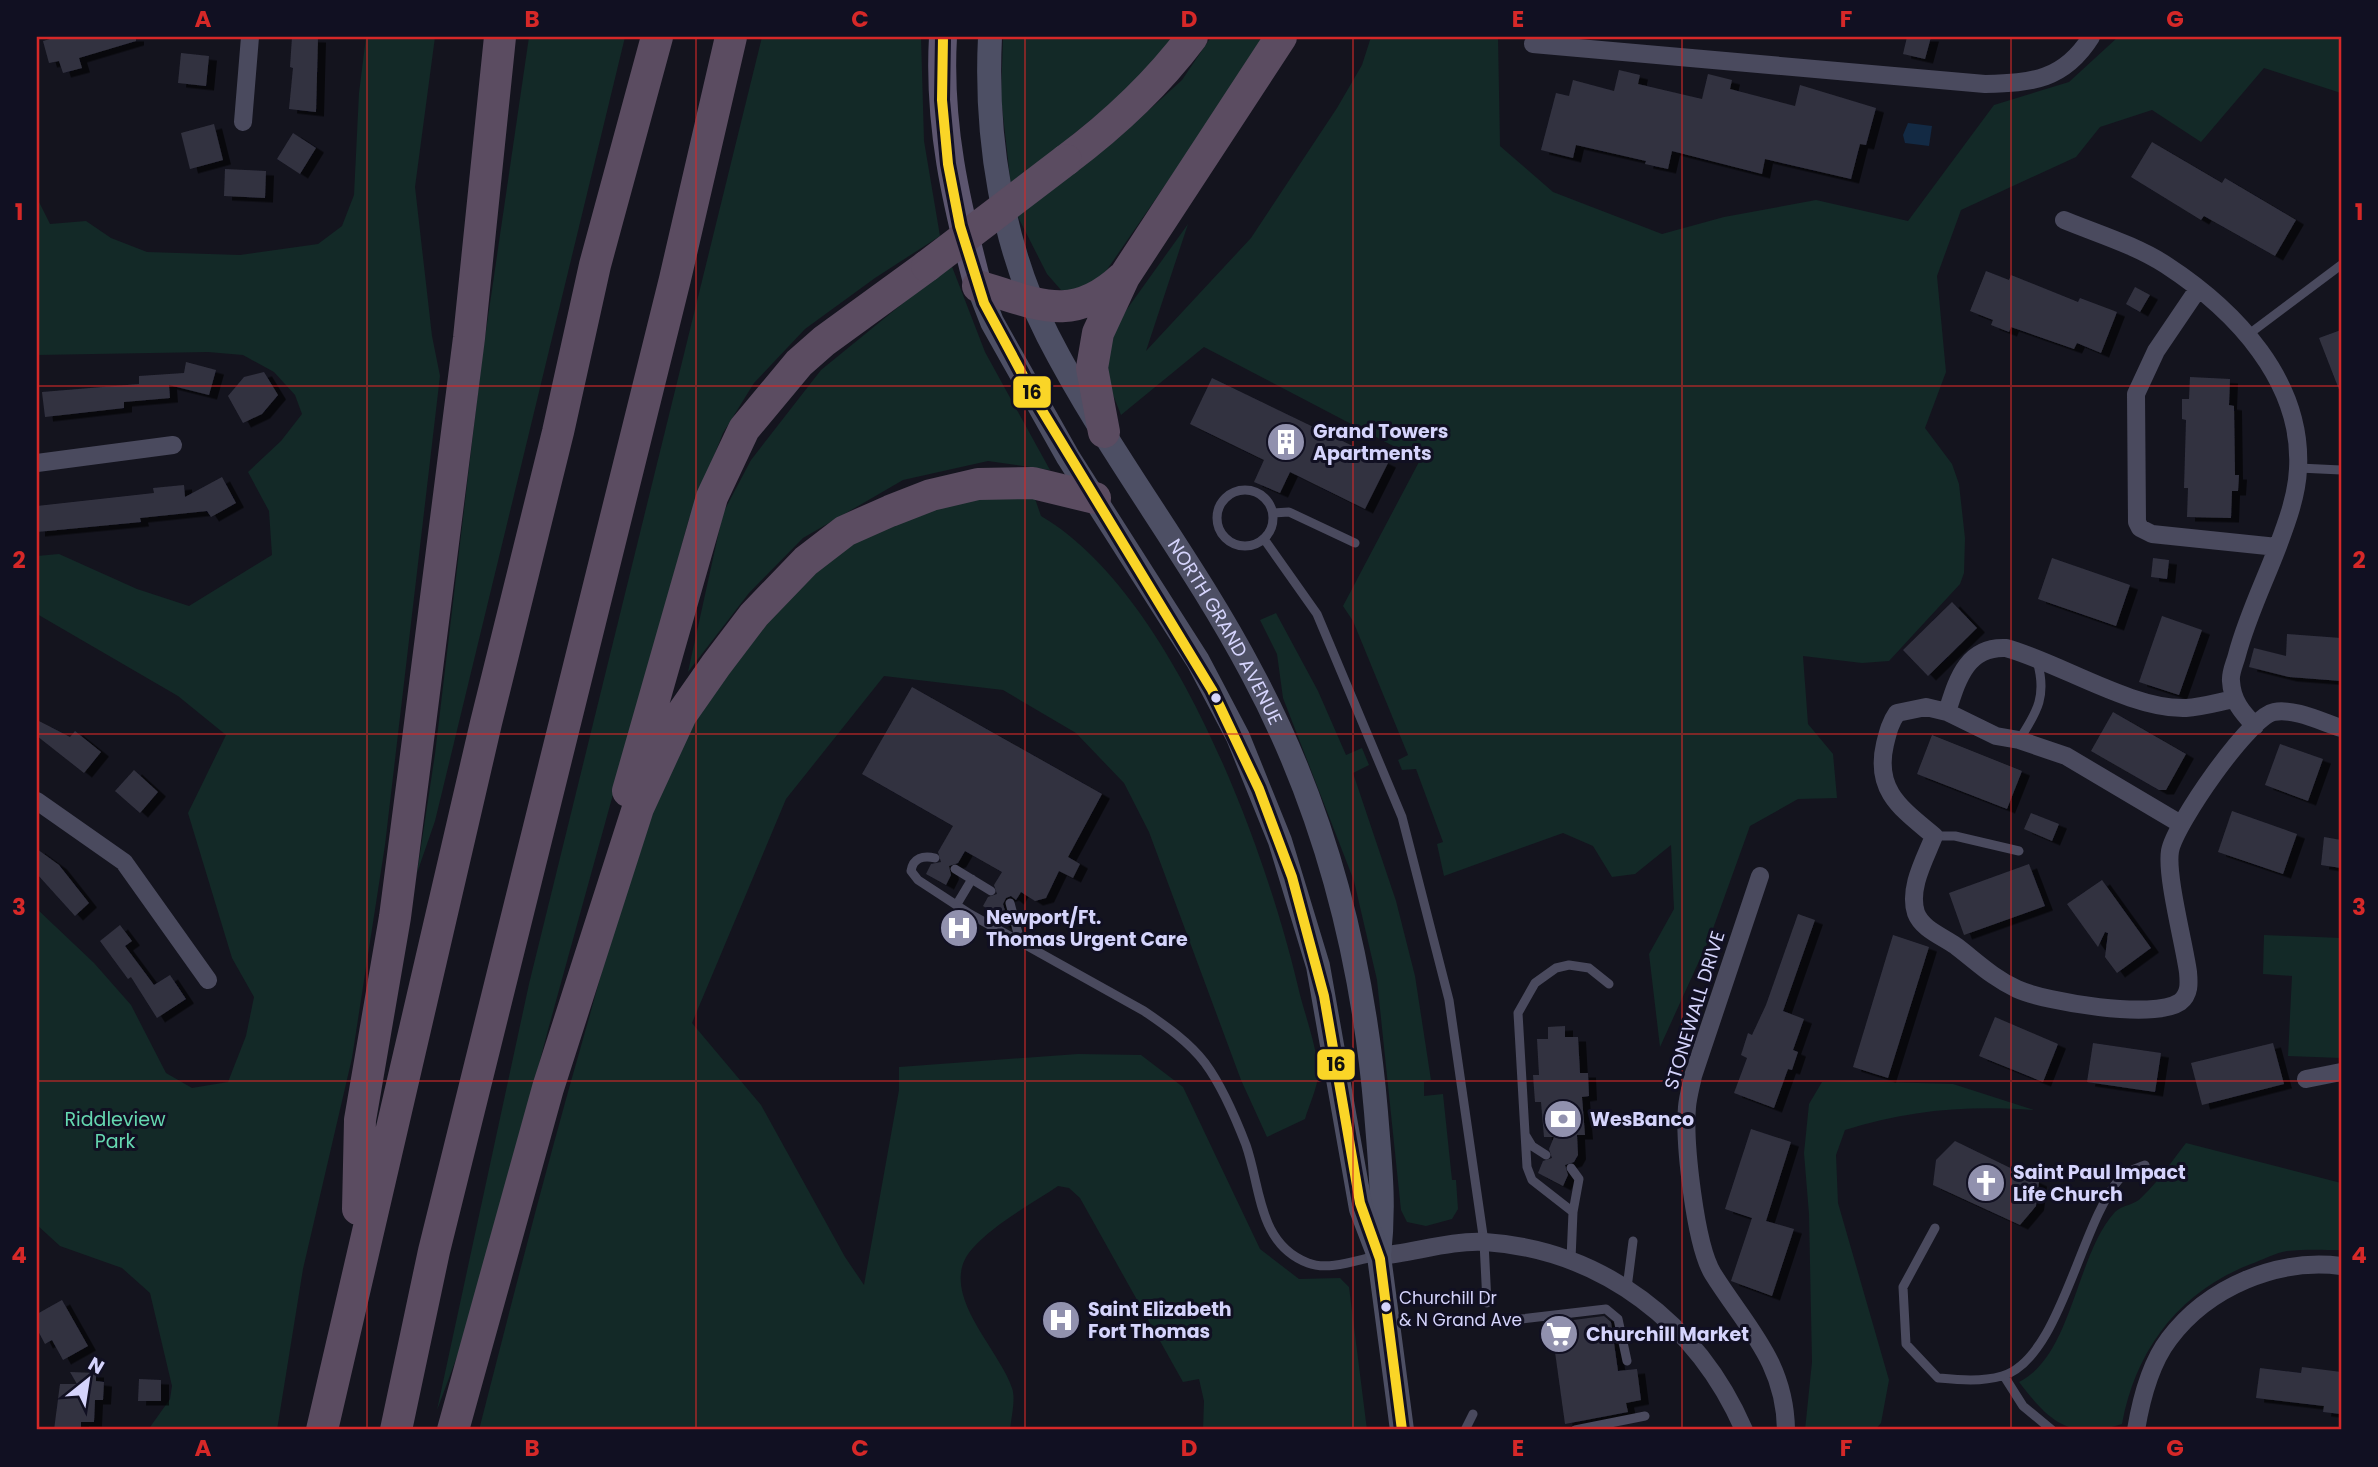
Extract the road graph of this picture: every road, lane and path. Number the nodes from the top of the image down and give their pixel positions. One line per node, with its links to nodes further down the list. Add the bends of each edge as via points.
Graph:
1 (250, 37): 11 (street)
2 (500, 37): 63 (highway, via 469,338 415,763 393,929 360,1120)
3 (657, 37): 63 (highway, via 595,265)
4 (731, 37): 72 (highway, via 434,1251)
5 (943, 37): 15 (main road, NORTH GRAND AVENUE, via 941,100 948,158)
6 (990, 37): 17 (main road, NORTH GRAND AVENUE, via 988,83 997,170 1007,225)
7 (1192, 37): 46 (highway, bridge, via 1108,129 799,363 736,443 691,562 623,808)
8 (1281, 37): 14 (highway)
9 (2091, 37): 10 (street, via 2054,74 2024,83 1985,84)
10 (1533, 44)
11 (243, 122)
12 (2064, 220): 16 (street, via 2139,251)
13 (2341, 265): 18 (lane)
14 (1124, 277): 17 (highway, via 1105,294 1077,306); 19 (highway, via 1093,351)
15 (978, 286): 17 (highway); 24 (main road, NORTH GRAND AVENUE, via 1004,342)
16 (2198, 289): 18 (street); 28 (street, via 2149,363 2136,394 2137,522 2152,534)
17 (1033, 302): 19 (main road, NORTH GRAND AVENUE, via 1047,335)
18 (2249, 334): 22 (street, via 2284,394)
19 (1104, 432): 60 (main road, NORTH GRAND AVENUE, via 1252,673 1303,786 1327,854 1358,968 1368,1031 1384,1209)
20 (173, 445): 21 (street)
21 (37, 463)
22 (2299, 468): 23 (lane); 28 (street)
23 (2341, 470)
24 (1094, 498): 46 (highway, via 1033,483 978,484 931,495 845,531 806,561 754,615 681,715 638,808); 60 (main road, NORTH GRAND AVENUE, via 1198,661 1238,737 1280,841 1318,966 1361,1209)
25 (1273, 513): 26 (lane); 26 (lane, via 1263,497 1246,490 1228,496 1218,511 1220,528 1231,542 1248,546); 27 (lane, via 1289,512)
26 (1264, 539): 59 (lane, via 1317,614 1402,817 1449,1000)
27 (1355, 543)
28 (2277, 547): 30 (street, via 2245,624 2230,678)
29 (2037, 660): 30 (street, via 2159,704 2186,708); 31 (street, via 1994,647 1975,656 1958,678); 34 (lane, via 2043,692)
30 (2234, 699): 32 (street)
31 (1947, 712): 34 (street, via 1996,736); 37 (street, via 1926,707 1897,713 1890,723 1881,768 1893,798)
32 (2255, 726): 33 (street, via 2271,713 2283,712); 36 (street)
33 (2341, 728)
34 (2019, 740): 36 (street, via 2066,756)
35 (37, 801): 48 (street, via 124,862)
36 (2179, 823): 37 (street, via 2170,853 2189,986 2180,1002 2161,1007 2068,1004 2019,990 1985,972 1923,925 1917,915 1913,898)
37 (1934, 836): 38 (lane, via 1955,836)
38 (2019, 851)
39 (935, 858): 45 (lane, via 918,858 911,871)
40 (955, 869): 42 (lane)
41 (1760, 876): 78 (street, STONEWALL DRIVE, via 1693,1076 1687,1106 1687,1149 1707,1261 1779,1378)
42 (972, 879): 43 (lane); 45 (lane)
43 (991, 891)
44 (1010, 903): 47 (lane)
45 (957, 904): 47 (lane)
46 (602, 915): 73 (highway, via 548,1087)
47 (1020, 941): 60 (lane, via 1144,1011 1205,1063 1246,1145 1265,1220 1278,1242 1309,1264 1332,1265)
48 (208, 980)
49 (1609, 984): 52 (lane, via 1589,968 1569,965 1535,983 1518,1013)
50 (2341, 1072): 51 (street)
51 (2306, 1079)
52 (1523, 1131): 53 (lane, via 1532,1146); 56 (lane, via 1532,1180)
53 (1546, 1155)
54 (2145, 1165): 68 (lane, via 2122,1175 2106,1198 2040,1346)
55 (1571, 1168): 56 (lane, via 1579,1179)
56 (1573, 1212): 61 (lane)
57 (1935, 1228): 68 (lane, via 1903,1287 1906,1344 1938,1378 1970,1381)
58 (1633, 1241): 64 (lane)
59 (1484, 1242): 60 (street); 61 (street); 65 (lane)
60 (1379, 1256): 74 (main road, NORTH GRAND AVENUE)
61 (1571, 1259): 64 (street)
62 (2341, 1266): 80 (street, via 2298,1265 2264,1273 2233,1285 2193,1312 2168,1339 2155,1363)
63 (357, 1271): 71 (highway)
64 (1627, 1288): 77 (street, via 1685,1336 1721,1384)
65 (1487, 1303)
66 (1521, 1319): 67 (lane, via 1606,1309 1618,1319)
67 (1627, 1361)
68 (2004, 1376): 79 (lane, via 2023,1406)
69 (1473, 1414): 75 (lane)
70 (1645, 1416): 76 (lane)
71 (322, 1430)
72 (396, 1430)
73 (453, 1430)
74 (1402, 1430)
75 (1465, 1430)
76 (1575, 1430)
77 (1744, 1430)
78 (1786, 1430)
79 (2052, 1430)
80 (2136, 1430)

